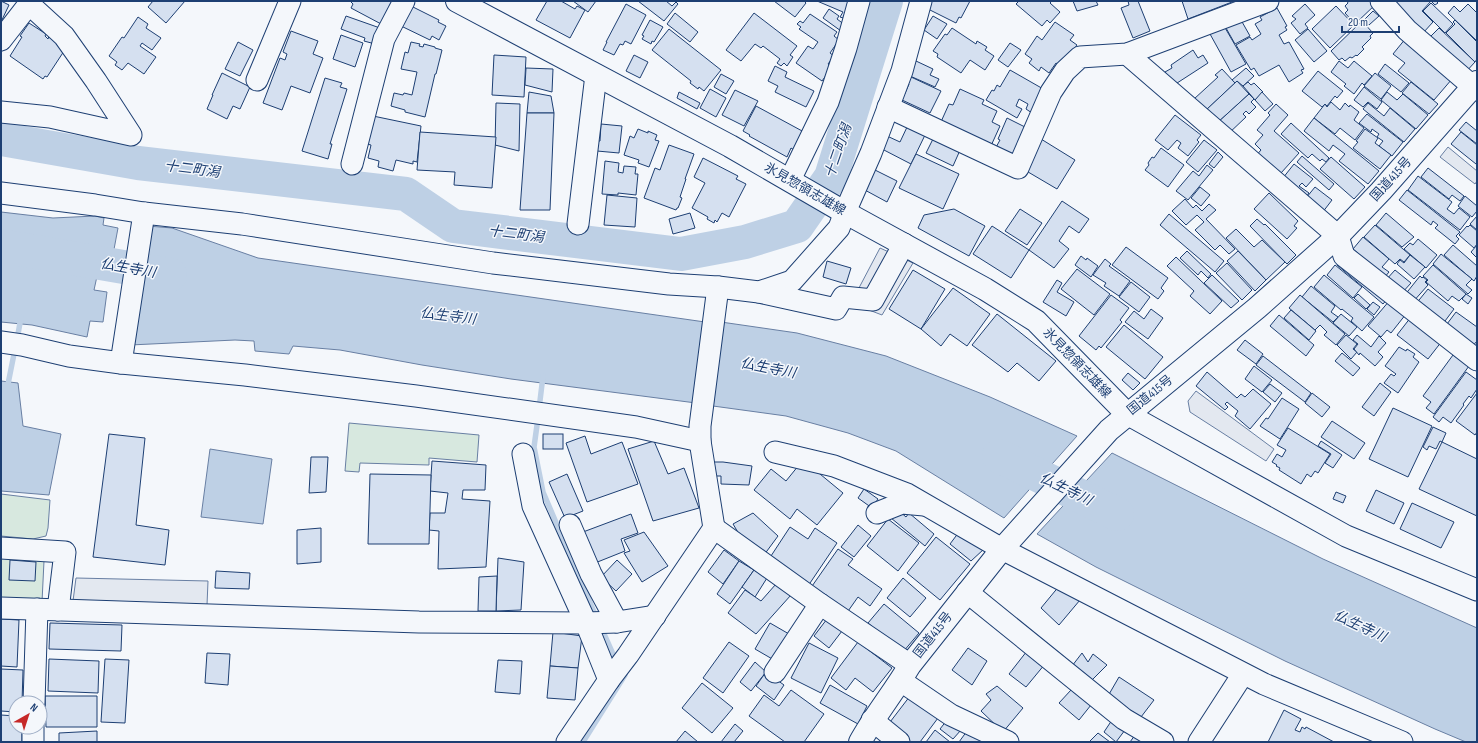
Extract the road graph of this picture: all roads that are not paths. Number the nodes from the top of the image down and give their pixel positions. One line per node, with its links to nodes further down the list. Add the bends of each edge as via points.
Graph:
1 (290, 1): 14 (street)
2 (404, 1): 18 (street, via 384,39)
3 (457, 1): 10 (main road, 氷見惣領志雄線)
4 (859, 1): 19 (street, via 828,102)
5 (921, 1): 16 (street, via 902,71)
6 (1268, 1): 9 (street)
7 (1381, 1): 15 (street, via 1407,30)
8 (28, 2): 11 (street); 17 (street, via 64,36 131,134 50,117)
9 (1245, 5): 12 (street)
10 (481, 6): 13 (main road, 氷見惣領志雄線)
11 (1, 40)
12 (1127, 54): 16 (street, via 1080,57 1065,71 1051,92 1018,168); 24 (street)
13 (596, 75): 19 (main road, 氷見惣領志雄線); 23 (street)
14 (257, 80)
15 (1476, 86): 24 (main road, 国道415号)
16 (888, 107): 21 (street, via 871,153)
17 (1, 112)
18 (352, 164)
19 (793, 181): 21 (main road, 氷見惣領志雄線)
20 (1, 193): 22 (street)
21 (841, 210): 25 (main road, 氷見惣領志雄線); 27 (street, via 839,228 792,282)
22 (144, 213): 26 (street, via 242,224 493,263 668,284); 30 (street)
23 (578, 224)
24 (1338, 236): 29 (street, via 1344,256); 31 (main road, 国道415号, via 1257,308)
25 (904, 244): 27 (street, via 873,300 843,297 836,309); 31 (main road, 氷見惣領志雄線, via 1036,321)
26 (718, 287): 27 (street); 32 (street)
27 (759, 292)
28 (1, 342): 30 (street, via 69,356)
29 (1477, 360)
30 (121, 363): 32 (street, via 245,375)
31 (1127, 414): 39 (main road, 国道415号, via 1109,430); 41 (street, via 1346,536)
32 (700, 434): 38 (street)
33 (775, 452): 35 (street, via 834,466 907,494)
34 (523, 454): 49 (street, via 533,506)
35 (927, 505): 36 (street, via 902,503); 39 (street)
36 (877, 513)
37 (570, 525): 48 (street, via 591,574)
38 (714, 528): 43 (street); 47 (street)
39 (1009, 541): 42 (main road, 国道415号); 52 (street)
40 (1, 548): 46 (street, via 65,552)
41 (1477, 590)
42 (967, 592): 51 (main road, 国道415号); 60 (street, via 1124,719)
43 (820, 604): 50 (street); 51 (street)
44 (1, 608): 45 (street)
45 (38, 609): 46 (street); 54 (street)
46 (58, 610): 49 (street, via 419,622)
47 (655, 616): 48 (street); 53 (street)
48 (617, 622): 49 (street)
49 (586, 623): 53 (street)
50 (775, 672)
51 (905, 673): 55 (main road, 国道415号); 59 (street, via 951,715)
52 (1243, 674): 61 (street); 62 (street)
53 (608, 680): 56 (street)
54 (34, 695)
55 (872, 720): 57 (main road, 国道415号); 58 (street)
56 (567, 742)
57 (860, 742)
58 (899, 742)
59 (1008, 742)
60 (1163, 742)
61 (1199, 742)
62 (1402, 742)

